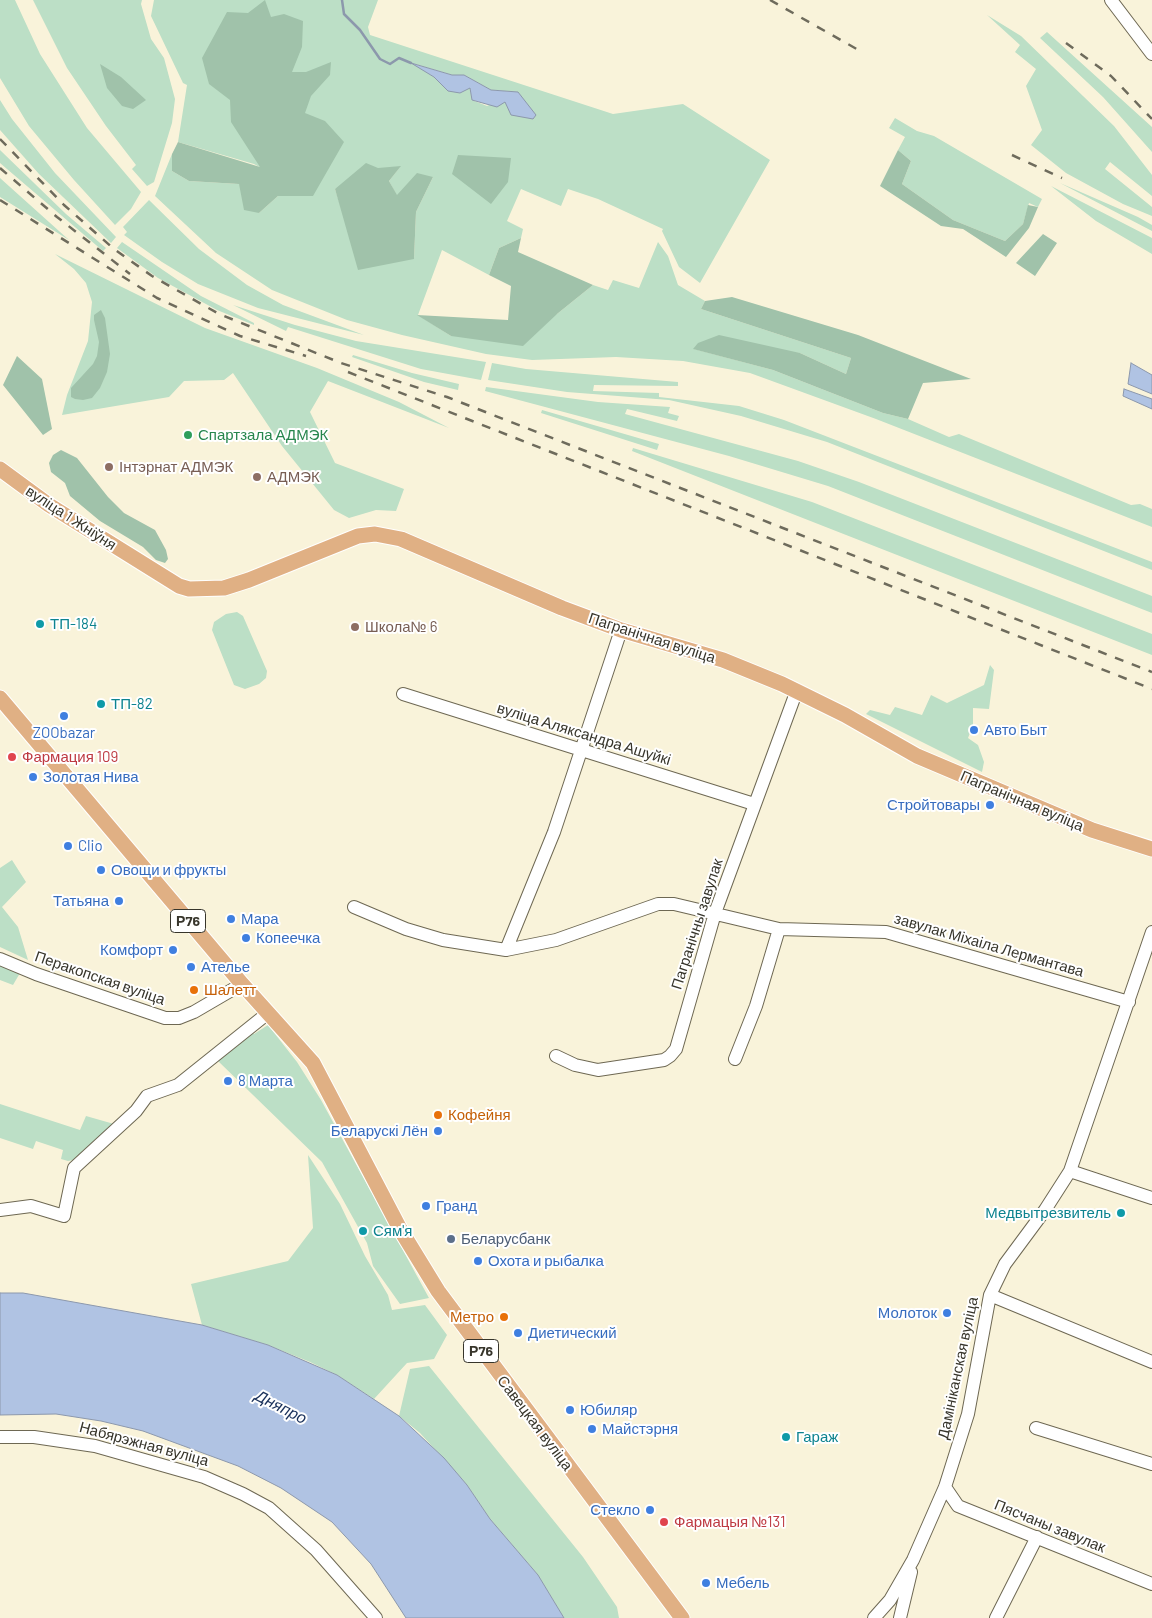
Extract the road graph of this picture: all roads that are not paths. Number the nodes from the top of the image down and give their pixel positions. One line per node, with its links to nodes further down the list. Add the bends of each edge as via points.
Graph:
1 (1111, 0): 2 (street)
2 (1152, 54)
3 (0, 469): 4 (main road, вуліца 1 Жніўня, via 49,506)
4 (144, 565): 5 (main road, Пагранічная вуліца, via 179,586 217,589 249,580 358,536 384,535)
5 (621, 630): 6 (main road, Пагранічная вуліца, via 723,660); 9 (street)
6 (797, 690): 10 (street, Пагранічны завулак); 11 (main road, Пагранічная вуліца, via 917,756 1092,830)
7 (404, 694): 9 (street, вуліца Аляксандра Ашуйкі)
8 (0, 698): 18 (main road, Р76)
9 (580, 749): 10 (street, вуліца Аляксандра Ашуйкі); 16 (street, via 554,832)
10 (754, 804): 13 (street, Пагранічны завулак)
11 (1152, 849)
12 (354, 907): 16 (street, via 406,929 443,940)
13 (715, 913): 14 (street, завулак Міхаіла Лермантава); 16 (street, завулак Міхаіла Лермантава, via 658,904 556,940); 21 (street, Пагранічны завулак, via 676,1049 670,1056 664,1060 598,1070 575,1065)
14 (779, 929): 19 (street, завулак Міхаіла Лермантава, via 886,932); 22 (street)
15 (1152, 932): 19 (street, Дамініканская вуліца)
16 (506, 950)
17 (0, 959): 18 (street, Перакопская вуліца, via 165,1018 179,1018 194,1012)
18 (242, 984): 20 (main road, Р76)
19 (1129, 1002): 23 (street, Дамініканская вуліца)
20 (268, 1013): 25 (street, via 178,1085 147,1096 136,1111 74,1168 64,1216 31,1206); 36 (main road, Савецкая вуліца / Р76, via 313,1063 400,1229 438,1291)
21 (556, 1056)
22 (736, 1059)
23 (1070, 1171): 24 (street); 26 (street, Дамініканская вуліца, via 1005,1264)
24 (1152, 1198)
25 (0, 1210)
26 (990, 1295): 27 (street); 31 (street, Дамініканская вуліца, via 968,1414)
27 (1152, 1362)
28 (1036, 1428): 30 (street)
29 (0, 1437): 35 (street, Набярэжная вуліца, via 34,1437 95,1446 204,1476 243,1494 269,1508 316,1550)
30 (1152, 1464)
31 (945, 1487): 32 (street, Пясчаны завулак, via 958,1506); 33 (street, Дамініканская вуліца)
32 (1036, 1537): 34 (street, Пясчаны завулак); 39 (street)
33 (913, 1560): 37 (street, Дамініканская вуліца, via 890,1600); 38 (street)
34 (1152, 1584)
35 (376, 1618)
36 (682, 1618)
37 (874, 1618)
38 (900, 1618)
39 (996, 1618)

